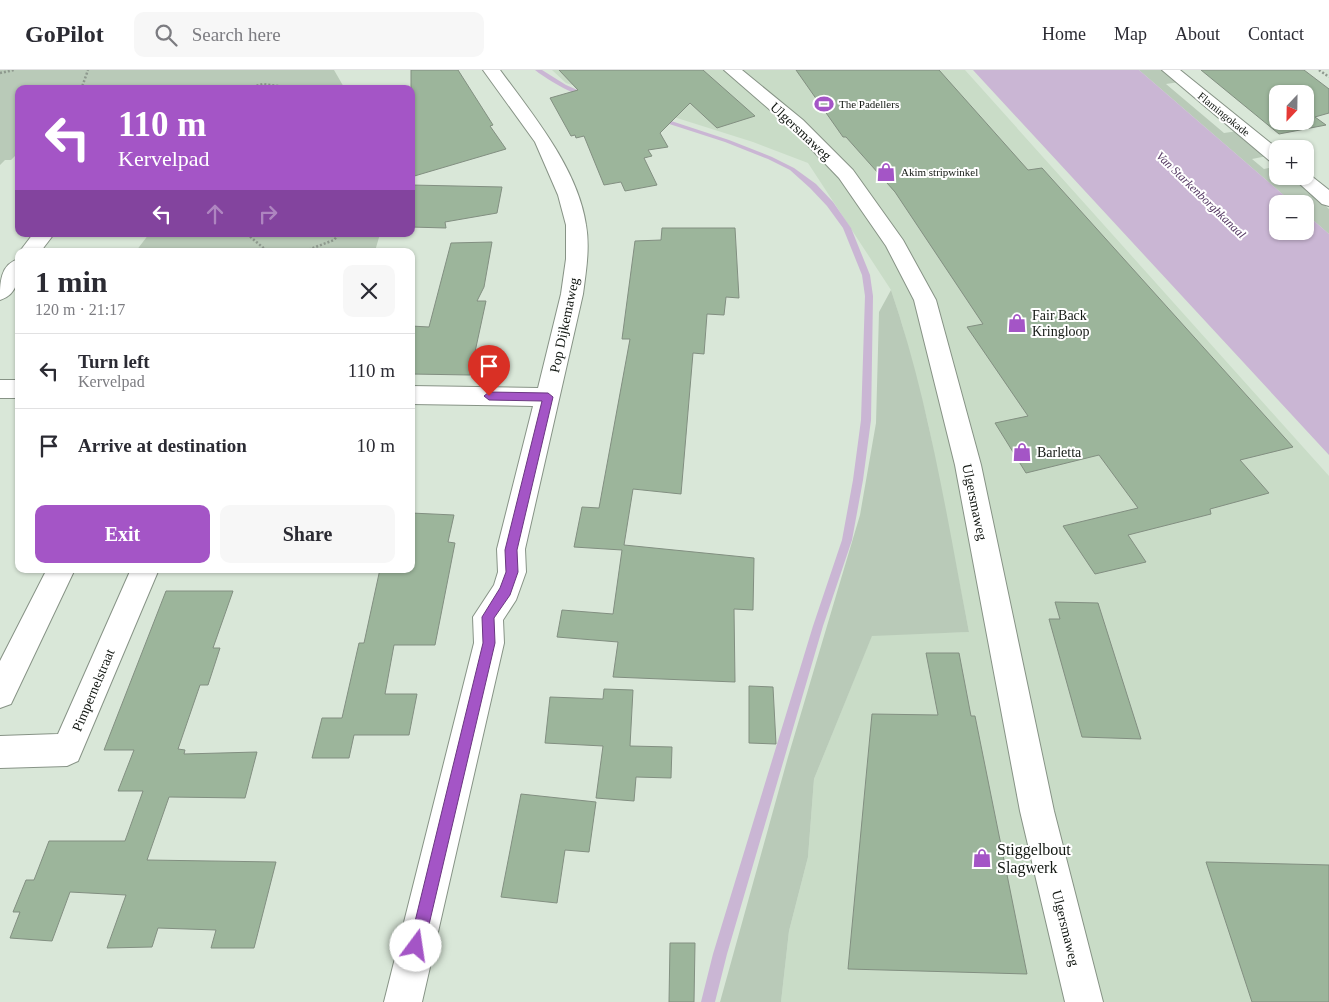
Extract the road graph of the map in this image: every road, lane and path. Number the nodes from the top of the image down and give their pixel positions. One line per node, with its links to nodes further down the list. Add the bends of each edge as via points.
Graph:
1 (14, 70): 7 (path)
2 (88, 70): 9 (path)
3 (491, 70): 24 (street, Pop Dijkemaweg, via 544,142 568,195 576,225 577,259 572,294)
4 (732, 70): 30 (street, Ulgersmaweg, via 797,124 846,174 896,245 925,300 968,465 1037,811)
5 (1170, 70): 10 (street, Flamingokade)
6 (1319, 70): 8 (path)
7 (0, 73)
8 (1329, 77)
9 (83, 85)
10 (1269, 151)
11 (1311, 185): 12 (street)
12 (1329, 200)
13 (42, 237): 16 (street)
14 (251, 237): 17 (path)
15 (336, 237): 18 (path)
16 (32, 248)
17 (263, 248)
18 (312, 248)
19 (12, 267): 20 (street)
20 (0, 292)
21 (0, 389): 22 (street)
22 (15, 389)
23 (415, 395): 24 (street)
24 (548, 397): 29 (street, Pop Dijkemaweg, via 511,550 512,572 506,591 488,617 489,643)
25 (59, 573): 27 (street)
26 (143, 573): 28 (street, Pimpernelstraat, via 67,750)
27 (0, 692)
28 (0, 752)
29 (402, 1002)
30 (1084, 1002)

